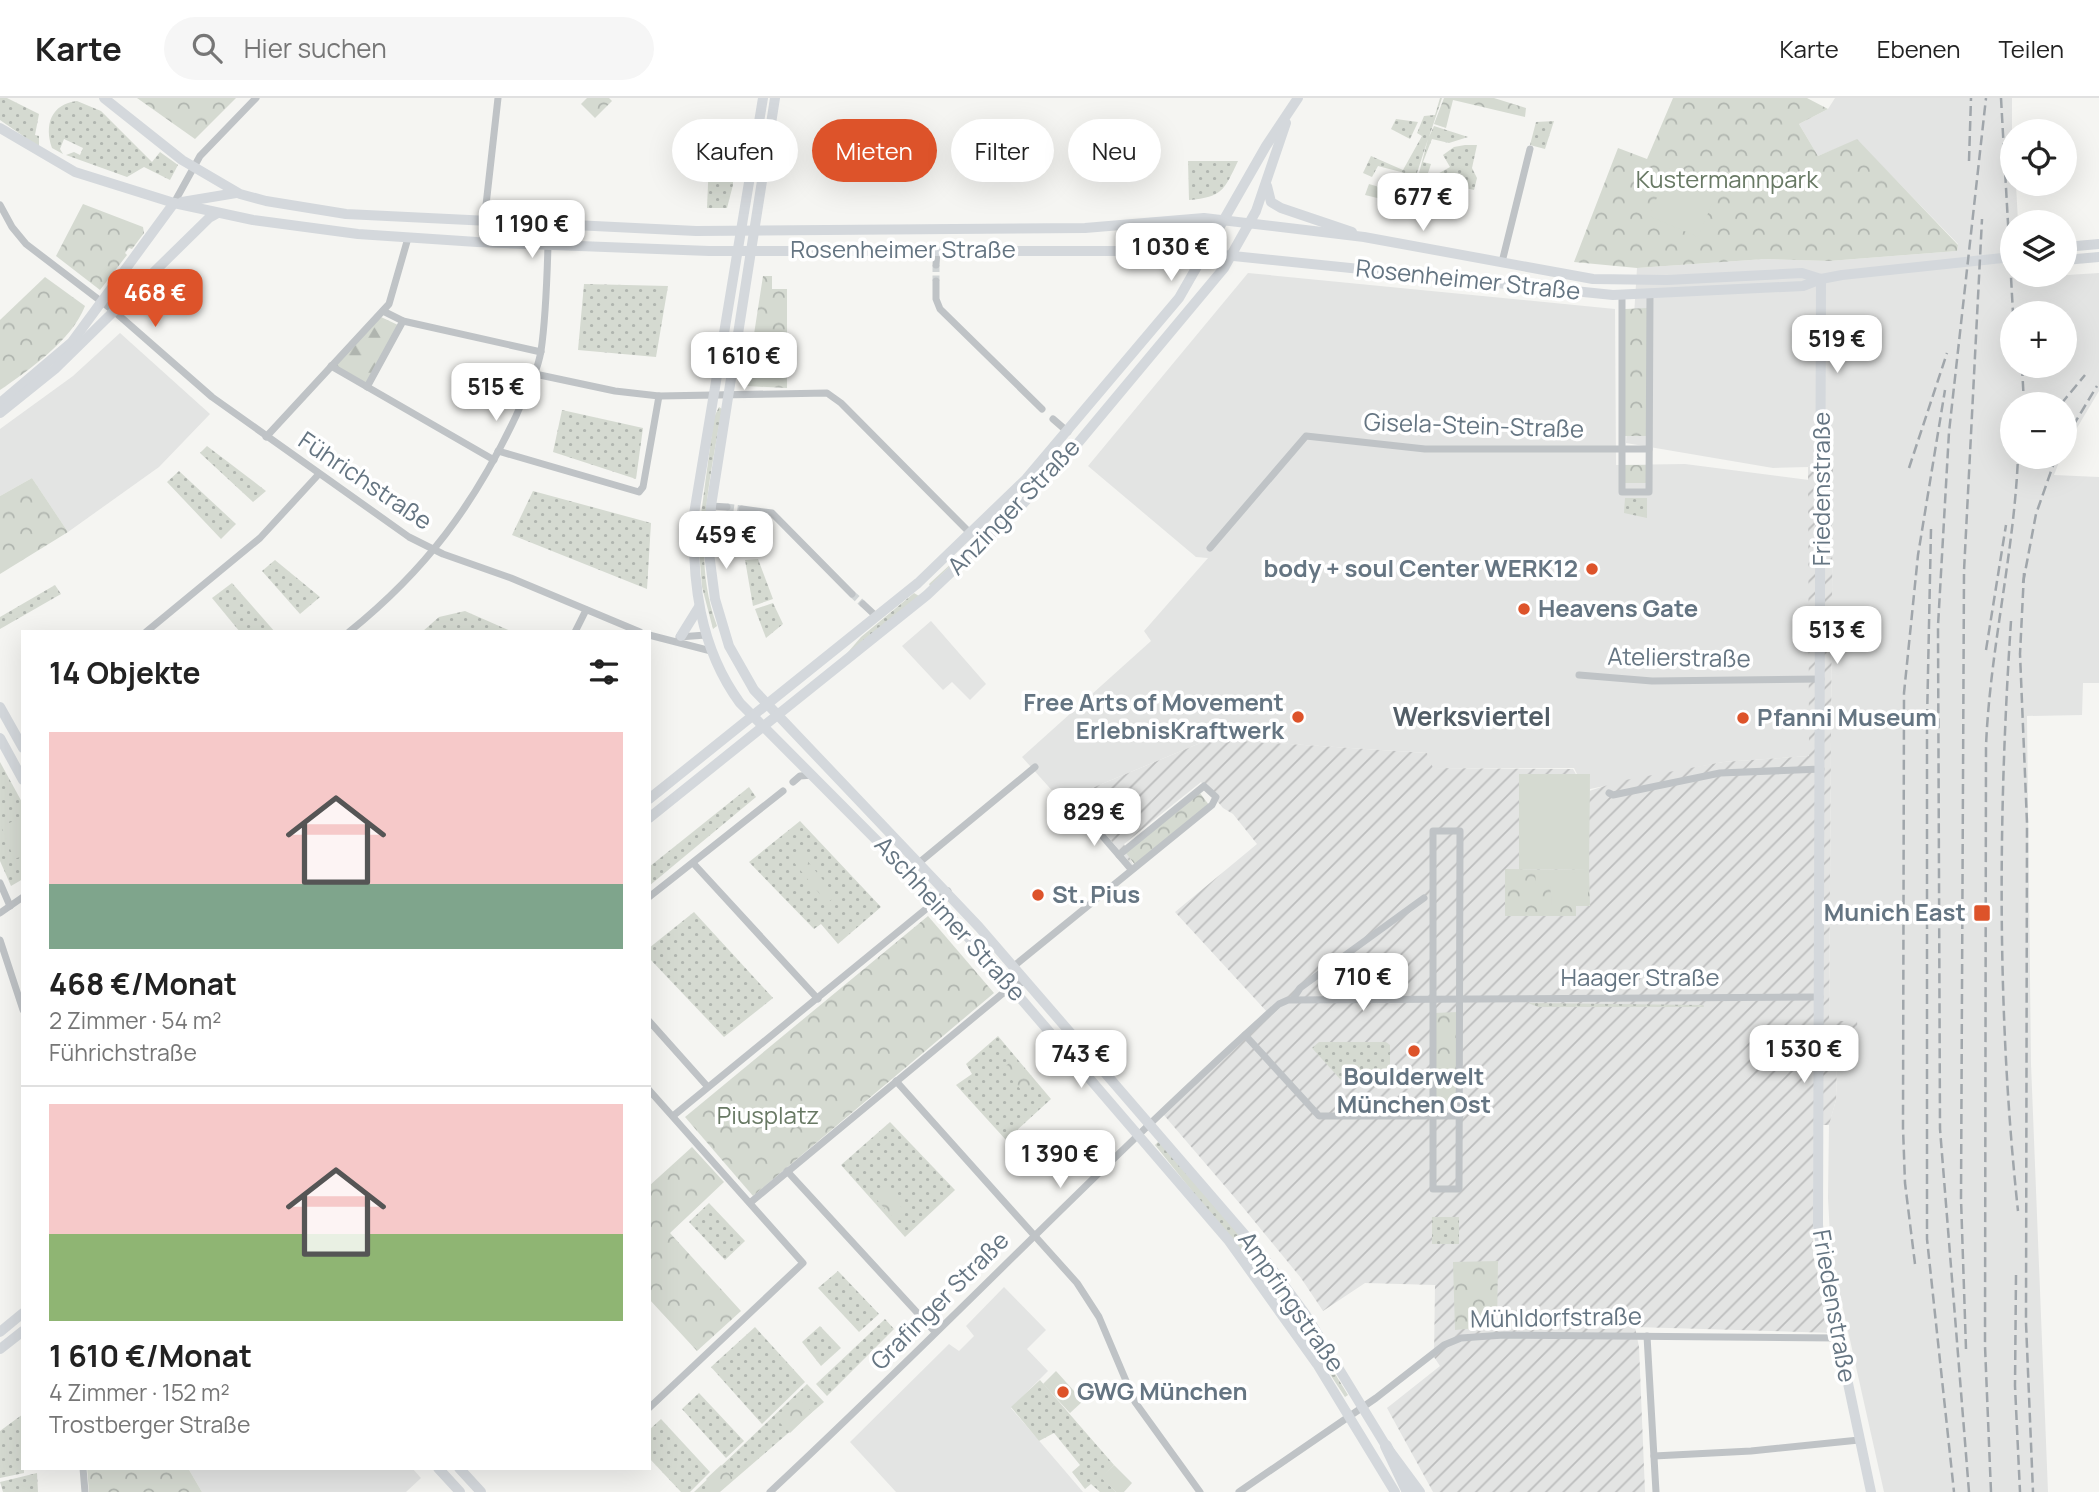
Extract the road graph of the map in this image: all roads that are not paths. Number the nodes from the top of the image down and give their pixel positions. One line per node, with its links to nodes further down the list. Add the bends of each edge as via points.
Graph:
1 (104, 98): 10 (main road, Rosenheimer Straße)
2 (256, 98): 10 (street)
3 (498, 98): 17 (street)
4 (763, 98): 19 (main road, Aschheimer Straße)
5 (775, 98): 20 (main road, Aschheimer Straße)
6 (1298, 98): 7 (main road)
7 (1287, 119): 11 (main road, Anzinger Straße); 16 (main road, Anzinger Straße, via 1266,146)
8 (0, 128): 13 (main road, Rosenheimer Straße, via 75,172)
9 (1530, 149): 34 (street, Rosenheimer Straße)
10 (193, 168): 12 (main road, Rosenheimer Straße); 13 (street)
11 (1267, 182): 18 (main road, Anzinger Straße); 21 (main road, via 1268,197 1281,208)
12 (240, 194): 13 (main road, via 226,192); 17 (main road, Rosenheimer Straße, via 345,214)
13 (174, 203): 15 (main road, Rosenheimer Straße); 40 (main road)
14 (0, 205): 40 (street, Führichstraße, via 26,244)
15 (218, 213): 22 (main road, Rosenheimer Straße); 41 (main road)
16 (1225, 221): 18 (main road, Rosenheimer Straße); 20 (main road, Rosenheimer Straße, via 1204,218 1085,228); 29 (main road, Anzinger Straße)
17 (484, 223): 19 (main road, Rosenheimer Straße)
18 (1250, 225): 21 (main road, Rosenheimer Straße); 30 (main road, Anzinger Straße)
19 (740, 230): 20 (main road, Rosenheimer Straße); 27 (main road, Aschheimer Straße)
20 (754, 230): 28 (main road, Aschheimer Straße)
21 (1364, 237): 34 (main road, Rosenheimer Straße)
22 (408, 238): 24 (main road, Rosenheimer Straße); 42 (street)
23 (2099, 244): 25 (main road)
24 (548, 245): 27 (main road, Rosenheimer Straße); 44 (street)
25 (2077, 246)
26 (937, 250): 28 (main road, Rosenheimer Straße); 29 (main road, Rosenheimer Straße); 35 (street)
27 (737, 251): 28 (main road, Rosenheimer Straße); 48 (main road, Aschheimer Straße)
28 (750, 251): 49 (main road, Aschheimer Straße)
29 (1207, 253): 30 (main road, Rosenheimer Straße); 55 (main road, Anzinger Straße, via 1179,298)
30 (1232, 255): 39 (main road, Rosenheimer Straße); 88 (main road, Anzinger Straße, via 1020,507 927,594)
31 (2099, 257): 33 (main road)
32 (2000, 258): 36 (main road, Rosenheimer Straße)
33 (2077, 259)
34 (1502, 262): 36 (main road, Rosenheimer Straße, via 1619,281 1802,273)
35 (936, 265)
36 (1821, 279): 38 (main road, Rosenheimer Straße, via 1803,286); 84 (main road, Friedenstraße)
37 (936, 281): 52 (street, via 940,309)
38 (1650, 293): 39 (main road, Rosenheimer Straße); 58 (street)
39 (1622, 295): 57 (street)
40 (103, 303): 41 (street, Führichstraße); 51 (main road, via 72,342)
41 (114, 312): 53 (main road); 56 (street, Führichstraße)
42 (383, 312): 43 (street); 45 (street)
43 (403, 321): 44 (street); 47 (street)
44 (541, 352): 46 (street)
45 (331, 366): 47 (street); 56 (street)
46 (535, 374): 50 (street); 59 (street)
47 (367, 387): 60 (street)
48 (713, 393): 49 (street); 50 (street); 70 (main road, Aschheimer Straße, via 694,514 693,562)
49 (729, 393): 62 (main road, Aschheimer Straße); 65 (street, via 829,394)
50 (659, 396): 59 (street, via 639,492)
51 (0, 403)
52 (1042, 409)
53 (0, 413)
54 (1053, 419): 55 (street)
55 (1068, 432): 65 (main road, Anzinger Straße)
56 (266, 437): 61 (street, Führichstraße)
57 (1622, 449): 58 (street, Gisela-Stein-Straße); 58 (street, via 1622,492 1648,492); 66 (street, Gisela-Stein-Straße, via 1424,449 1306,436)
58 (1649, 449)
59 (498, 451): 60 (street)
60 (494, 460): 67 (street, via 458,521)
61 (318, 475): 67 (street, Führichstraße); 73 (street, via 260,538)
62 (711, 506): 63 (street); 80 (main road, Aschheimer Straße, via 711,575)
63 (727, 507)
64 (742, 509): 68 (street, via 772,513)
65 (971, 534): 72 (main road, Anzinger Straße)
66 (1210, 548)
67 (433, 550): 71 (street, Führichstraße); 74 (street)
68 (852, 594)
69 (863, 604): 72 (street)
70 (699, 606): 77 (main road, Aschheimer Straße); 79 (main road)
71 (586, 610): 75 (street); 76 (street, Führichstraße)
72 (877, 617): 85 (main road, Anzinger Straße)
73 (148, 630)
74 (351, 630)
75 (576, 630)
76 (635, 630)
77 (706, 635): 79 (street); 80 (main road); 82 (main road, Aschheimer Straße)
78 (651, 636): 81 (street)
79 (681, 636): 81 (street)
80 (726, 638): 85 (main road, Aschheimer Straße)
81 (668, 640): 82 (street)
82 (711, 651): 87 (main road, Aschheimer Straße, via 734,695)
83 (1579, 675): 84 (street, Atelierstraße, via 1651,681)
84 (1821, 679): 93 (main road, Friedenstraße)
85 (765, 704): 87 (main road, Anzinger Straße); 88 (main road, Aschheimer Straße)
86 (0, 707): 91 (main road)
87 (752, 715): 89 (main road, Aschheimer Straße); 99 (main road, Anzinger Straße)
88 (776, 715): 89 (main road, Anzinger Straße); 103 (main road, Aschheimer Straße)
89 (762, 726): 94 (main road, Aschheimer Straße); 100 (main road, Anzinger Straße)
90 (0, 738): 95 (main road)
91 (21, 744)
92 (1035, 767): 103 (street)
93 (1821, 769): 98 (street, via 1720,773); 119 (main road, Friedenstraße)
94 (812, 775): 96 (street); 106 (main road, Aschheimer Straße)
95 (21, 776)
96 (793, 782)
97 (783, 791): 104 (street)
98 (1609, 793)
99 (651, 797)
100 (651, 816)
101 (1092, 824): 102 (street)
102 (1119, 855): 105 (street); 105 (street, via 1207,786 1216,802)
103 (920, 862): 106 (street); 108 (main road, Aschheimer Straße)
104 (693, 863): 109 (street); 122 (street)
105 (1130, 868): 116 (street)
106 (909, 871): 112 (main road, Aschheimer Straße)
107 (0, 883): 113 (street)
108 (947, 891): 112 (street); 116 (main road, Aschheimer Straße)
109 (651, 895)
110 (21, 898): 113 (street)
111 (1424, 898): 123 (street, Grafinger Straße, via 1300,988)
112 (937, 901): 118 (main road, Aschheimer Straße); 122 (street)
113 (10, 906): 114 (street)
114 (0, 913)
115 (0, 940): 124 (street)
116 (1014, 966): 117 (main road, Aschheimer Straße)
117 (1026, 980): 118 (street); 133 (main road, Aschheimer Straße)
118 (1013, 987): 127 (street); 134 (main road, Aschheimer Straße)
119 (1820, 997): 121 (street, Haager Straße); 143 (main road, Friedenstraße, via 1818,1225)
120 (1433, 998): 121 (street, Haager Straße); 121 (street, via 1433,831 1460,831); 123 (street); 132 (street)
121 (1460, 998): 131 (street)
122 (818, 999): 128 (street)
123 (1293, 999): 126 (street, Grafinger Straße, via 1279,1004)
124 (21, 1004)
125 (651, 1023): 128 (street)
126 (1245, 1035): 132 (street, via 1319,1116); 133 (street, Grafinger Straße)
127 (896, 1081): 135 (street); 137 (street)
128 (707, 1086): 130 (street)
129 (651, 1092): 130 (street)
130 (673, 1116): 136 (street)
131 (1460, 1116): 132 (street); 132 (street, via 1460,1189 1433,1189)
132 (1433, 1117)
133 (1149, 1122): 134 (street, Grafinger Straße); 146 (main road, Ampfingstraße, via 1279,1278)
134 (1138, 1132): 137 (street, Grafinger Straße); 147 (main road, Ampfingstraße, via 1264,1287)
135 (788, 1171): 136 (street); 140 (street)
136 (751, 1202): 145 (street, via 801,1257 801,1267)
137 (1034, 1235): 140 (street, Grafinger Straße); 158 (street, via 1089,1299 1135,1402)
138 (21, 1315): 139 (main road)
139 (0, 1332)
140 (935, 1332): 157 (street, Grafinger Straße)
141 (21, 1333): 144 (main road)
142 (1647, 1336): 143 (street, Mühldorfstraße); 146 (street, Mühldorfstraße, via 1461,1338 1444,1345); 150 (street)
143 (1838, 1338): 148 (main road, Friedenstraße)
144 (0, 1349)
145 (651, 1406)
146 (1362, 1407): 147 (street, Mühldorfstraße); 149 (main road, Ampfingstraße)
147 (1349, 1415): 159 (street, Mühldorfstraße); 160 (main road, Ampfingstraße)
148 (1859, 1440): 150 (street); 164 (main road, Friedenstraße)
149 (1385, 1446): 161 (highway); 162 (main road, Ampfingstraße)
150 (1654, 1456): 163 (street)
151 (83, 1470): 154 (street)
152 (440, 1470): 155 (main road)
153 (461, 1470): 156 (main road)
154 (85, 1492)
155 (460, 1492)
156 (481, 1492)
157 (770, 1492)
158 (1200, 1492)
159 (1239, 1492)
160 (1395, 1492)
161 (1408, 1492)
162 (1420, 1492)
163 (1656, 1492)
164 (1871, 1492)

